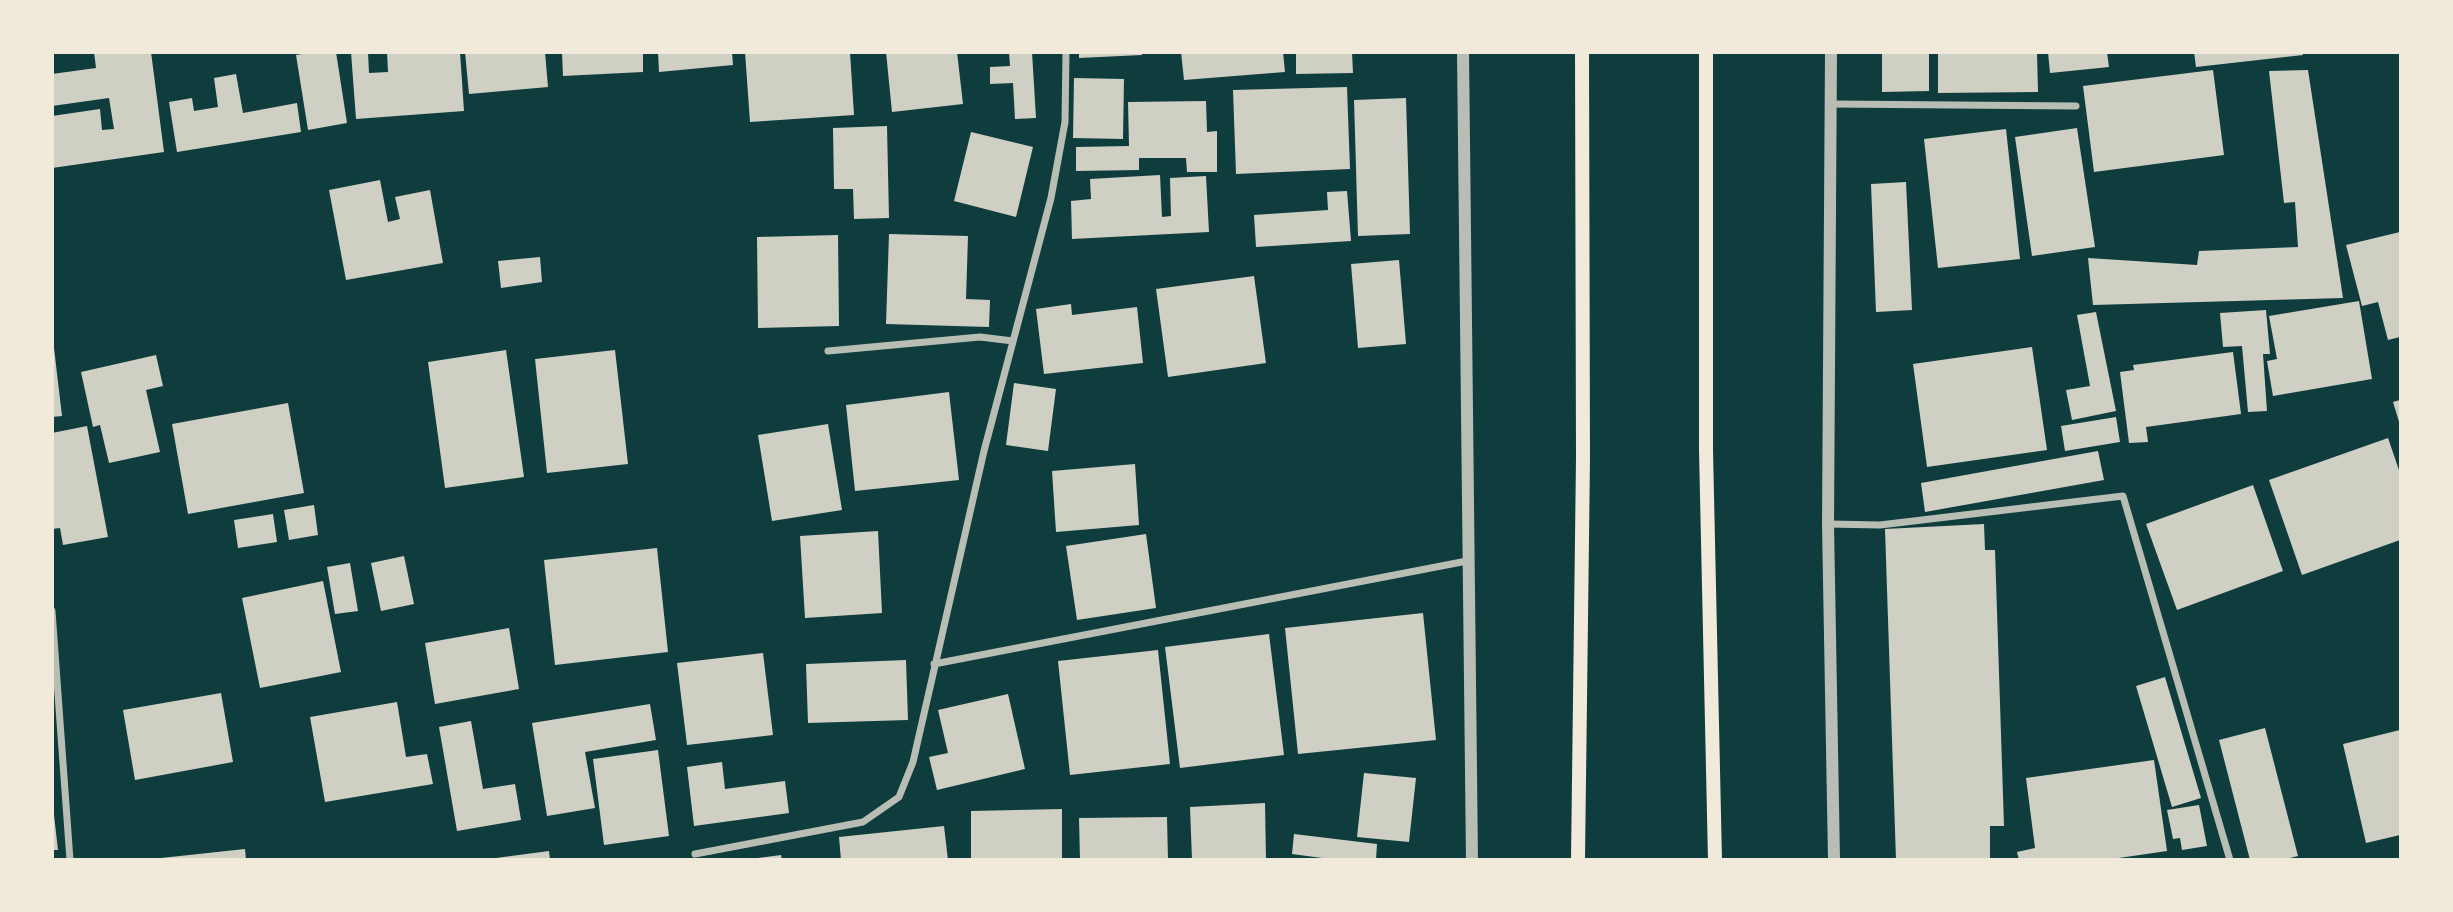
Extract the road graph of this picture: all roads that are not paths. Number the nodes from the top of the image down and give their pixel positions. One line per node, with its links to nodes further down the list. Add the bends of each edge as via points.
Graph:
1 (1066, 52): 8 (street, via 1065,122 1051,198)
2 (1462, 52): 11 (street)
3 (1582, 52): 17 (main road)
4 (1706, 52): 18 (main road, via 1706,450)
5 (1831, 52): 6 (street)
6 (1832, 104): 7 (street); 10 (street)
7 (2076, 106)
8 (1013, 341): 9 (street, via 980,337); 13 (street)
9 (828, 351)
10 (1828, 524): 19 (street); 20 (street, via 1880,525 2123,496)
11 (1467, 561): 13 (street); 16 (street)
12 (52, 611): 15 (street)
13 (934, 664): 14 (street, via 913,762 899,797 863,822)
14 (695, 854)
15 (70, 859)
16 (1472, 859)
17 (1578, 859)
18 (1715, 859)
19 (1834, 859)
20 (2230, 859)

